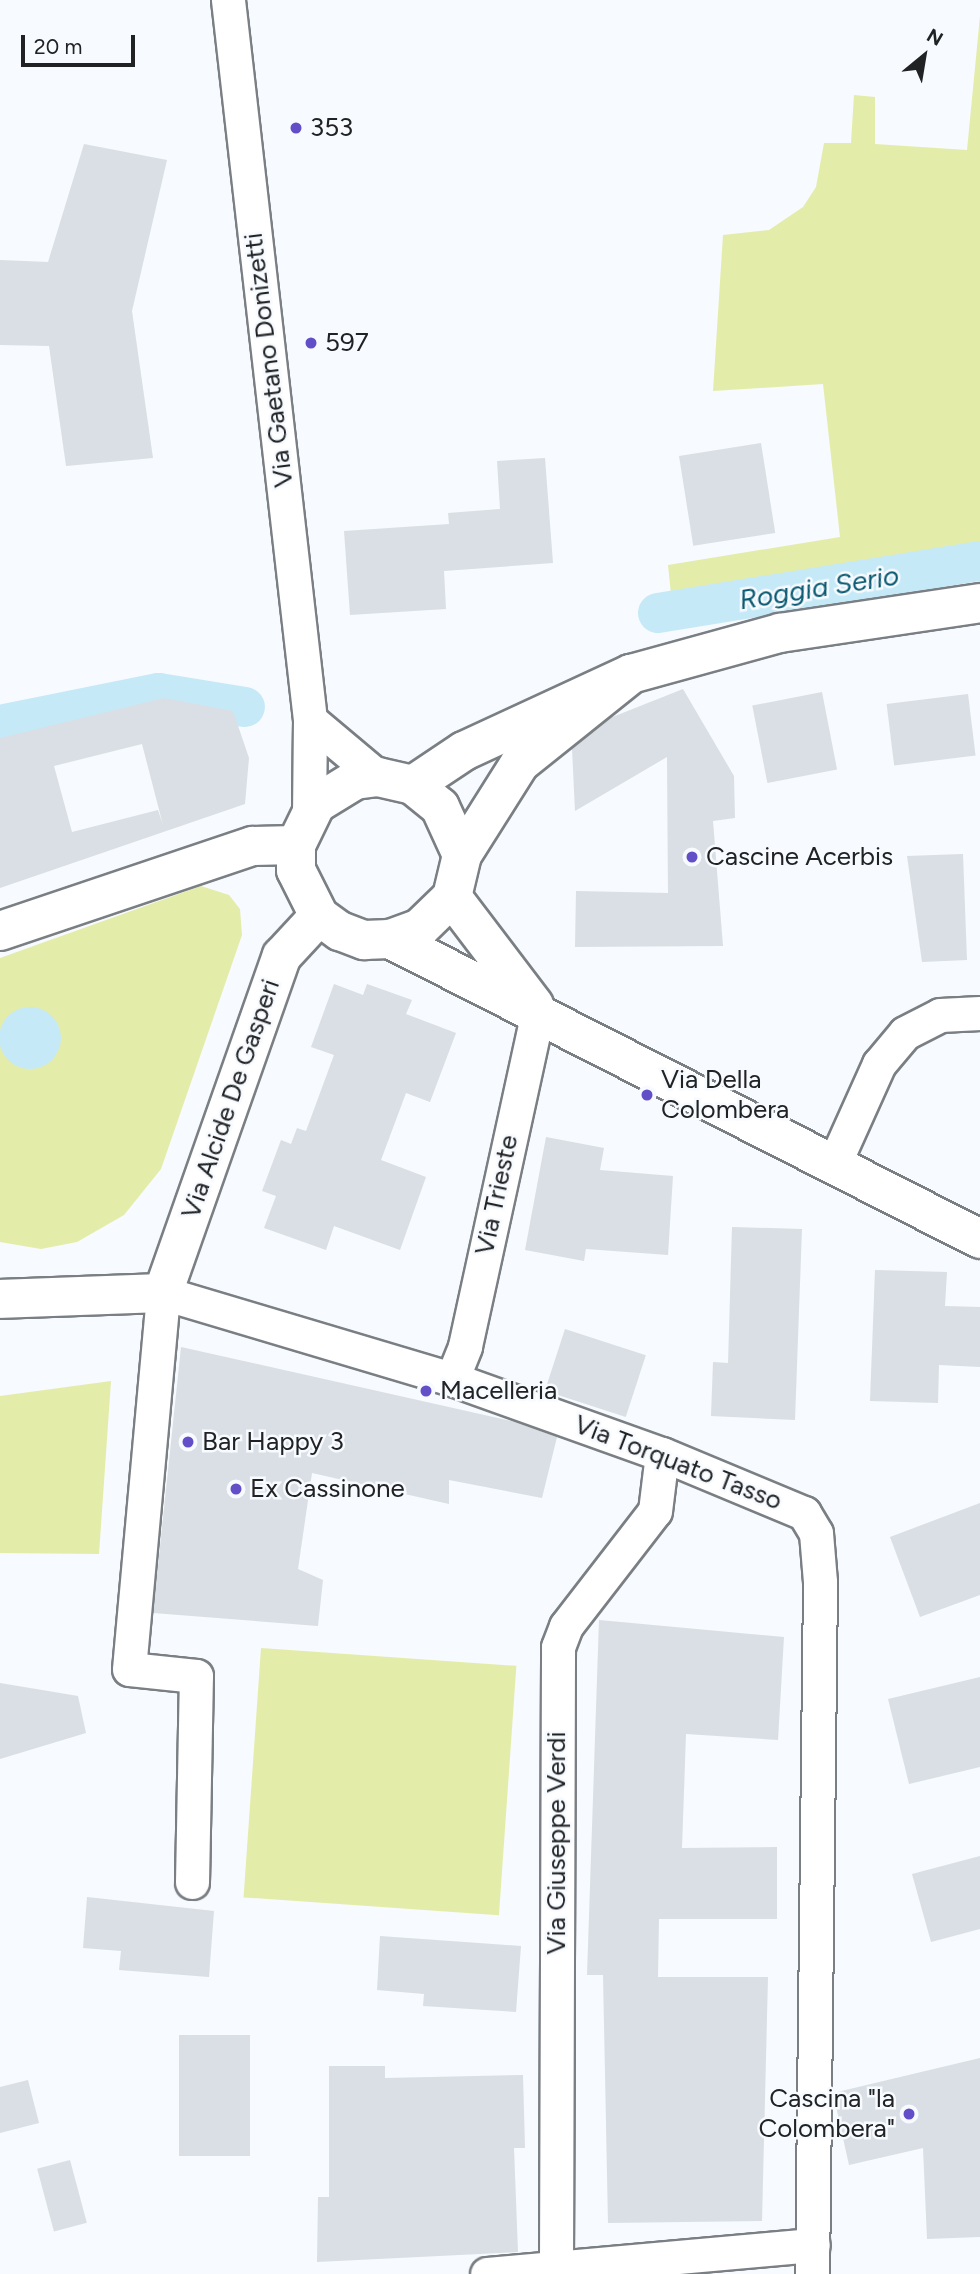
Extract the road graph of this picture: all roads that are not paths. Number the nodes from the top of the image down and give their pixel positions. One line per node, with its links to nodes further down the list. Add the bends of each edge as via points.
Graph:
1 (228, 0): 4 (street, Via Gaetano Donizetti)
2 (980, 603): 3 (street, via 780,633)
3 (631, 674): 5 (street); 7 (street, via 520,763)
4 (310, 720): 5 (street); 6 (street, Via Gaetano Donizetti)
5 (395, 781): 6 (street, via 334,789); 7 (street, via 440,807)
6 (303, 829): 9 (street, via 304,895); 10 (street)
7 (462, 855): 8 (street)
8 (452, 897): 11 (street, via 420,928); 12 (street)
9 (318, 916): 11 (street, via 364,940); 16 (street, Via Alcide De Gasperi, via 282,956)
10 (0, 931)
11 (390, 939): 12 (street)
12 (538, 1010): 14 (street); 18 (street, Via Trieste, via 465,1346)
13 (980, 1013): 14 (street, via 940,1015 905,1033 879,1064)
14 (834, 1164): 15 (street)
15 (980, 1239)
16 (163, 1293): 17 (street); 18 (street, Via Torquato Tasso); 20 (street, via 129,1670 196,1676)
17 (0, 1299)
18 (452, 1380): 19 (street, Via Torquato Tasso)
19 (662, 1454): 21 (street, Via Torquato Tasso, via 786,1503 804,1513 816,1532); 22 (street, Via Giuseppe Verdi, via 655,1511 566,1626 558,1647)
20 (192, 1882)
21 (813, 2260): 22 (street)
22 (556, 2264): 23 (street)
23 (487, 2274)

